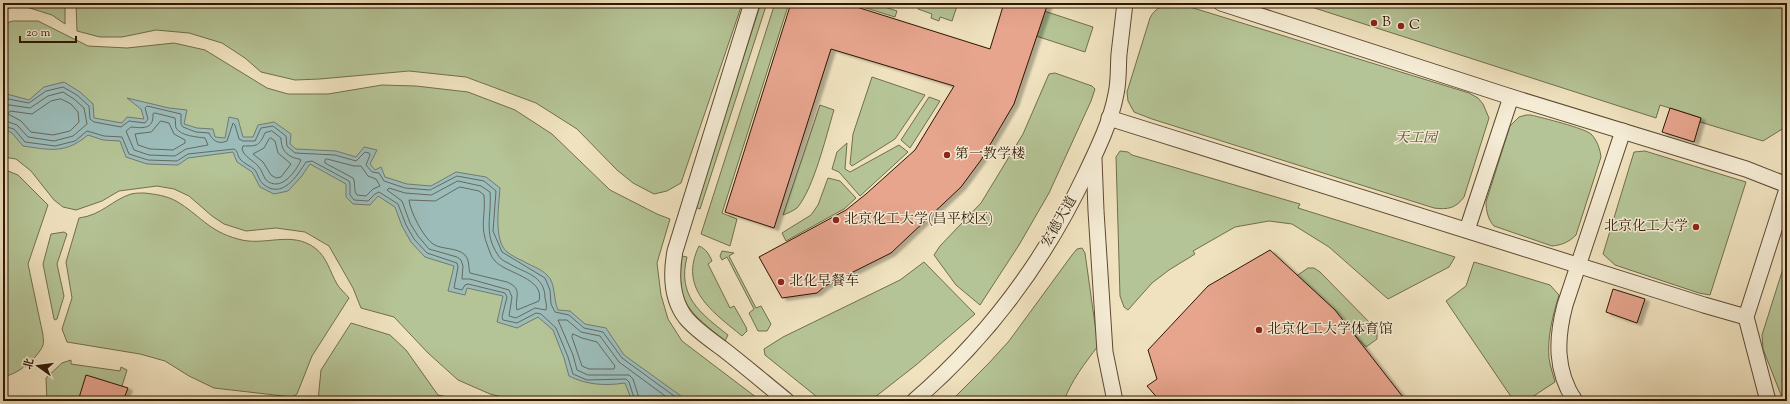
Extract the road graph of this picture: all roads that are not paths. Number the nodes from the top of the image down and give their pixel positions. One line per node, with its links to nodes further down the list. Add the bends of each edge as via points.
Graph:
1 (752, 3): 13 (street, via 675,251 672,281 686,317)
2 (1125, 3): 5 (street, 宏德大道, via 1117,93)
3 (1221, 3): 4 (street)
4 (1511, 97): 6 (street); 10 (street)
5 (1109, 118): 7 (street, 宏德大道); 10 (street)
6 (1623, 131): 8 (street, via 1746,169); 11 (street)
7 (1094, 156): 14 (street, 宏德大道, via 1069,209 1026,279 944,376); 15 (street, via 1105,352)
8 (1787, 185)
9 (1787, 189): 12 (street)
10 (1467, 230): 11 (street)
11 (1578, 265): 12 (street); 16 (street, via 1561,320 1558,350 1567,389)
12 (1746, 317): 17 (street)
13 (787, 401)
14 (914, 401)
15 (1115, 401)
16 (1575, 401)
17 (1768, 401)

